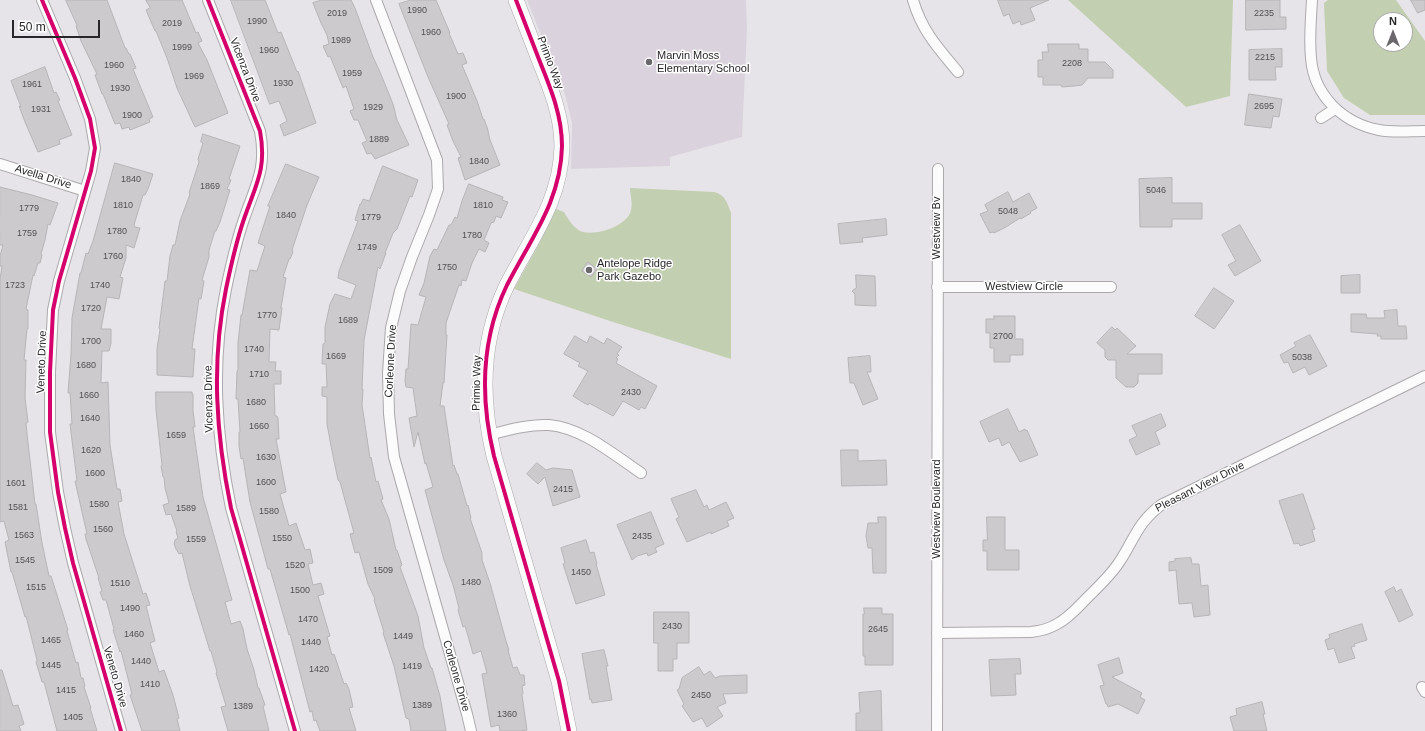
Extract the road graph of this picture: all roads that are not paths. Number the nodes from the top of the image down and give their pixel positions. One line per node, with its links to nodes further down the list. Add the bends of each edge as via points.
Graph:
1 (42, 0): 13 (street, Veneto Drive, via 90,119 95,148)
2 (208, 0): 21 (street, Vicenza Drive, via 260,131 263,147 260,176 244,219 224,298 217,363 219,436 233,515)
3 (376, 0): 22 (street, Corleone Drive, via 437,160 438,189 400,291 391,328 388,373 394,457)
4 (516, 0): 17 (street, Primio Way, via 553,95 560,119 562,148 559,176 553,198 507,286 490,333 484,376)
5 (913, 0): 7 (street, via 922,25)
6 (1312, 0): 8 (street, via 1311,58 1314,76 1326,99)
7 (958, 72)
8 (1335, 109): 9 (street); 10 (street, via 1359,124 1380,130)
9 (1321, 118)
10 (1425, 131)
11 (0, 164): 13 (street, Avella Drive)
12 (938, 169): 14 (street, Westview Bv)
13 (86, 190): 20 (street, Veneto Drive, via 53,310 50,432 58,492 70,549)
14 (937, 287): 15 (street, Westview Circle); 19 (street, Westview Boulevard)
15 (1111, 287)
16 (1425, 376): 19 (street, Pleasant View Drive, via 1161,505 1142,523 1108,577 1068,617 1057,624 1031,632)
17 (489, 434): 18 (street, via 537,426 571,430 585,436); 23 (street, Primio Way, via 559,681)
18 (641, 473)
19 (937, 633): 24 (street, Westview Boulevard)
20 (121, 731)
21 (295, 731)
22 (471, 731)
23 (569, 731)
24 (937, 731)

